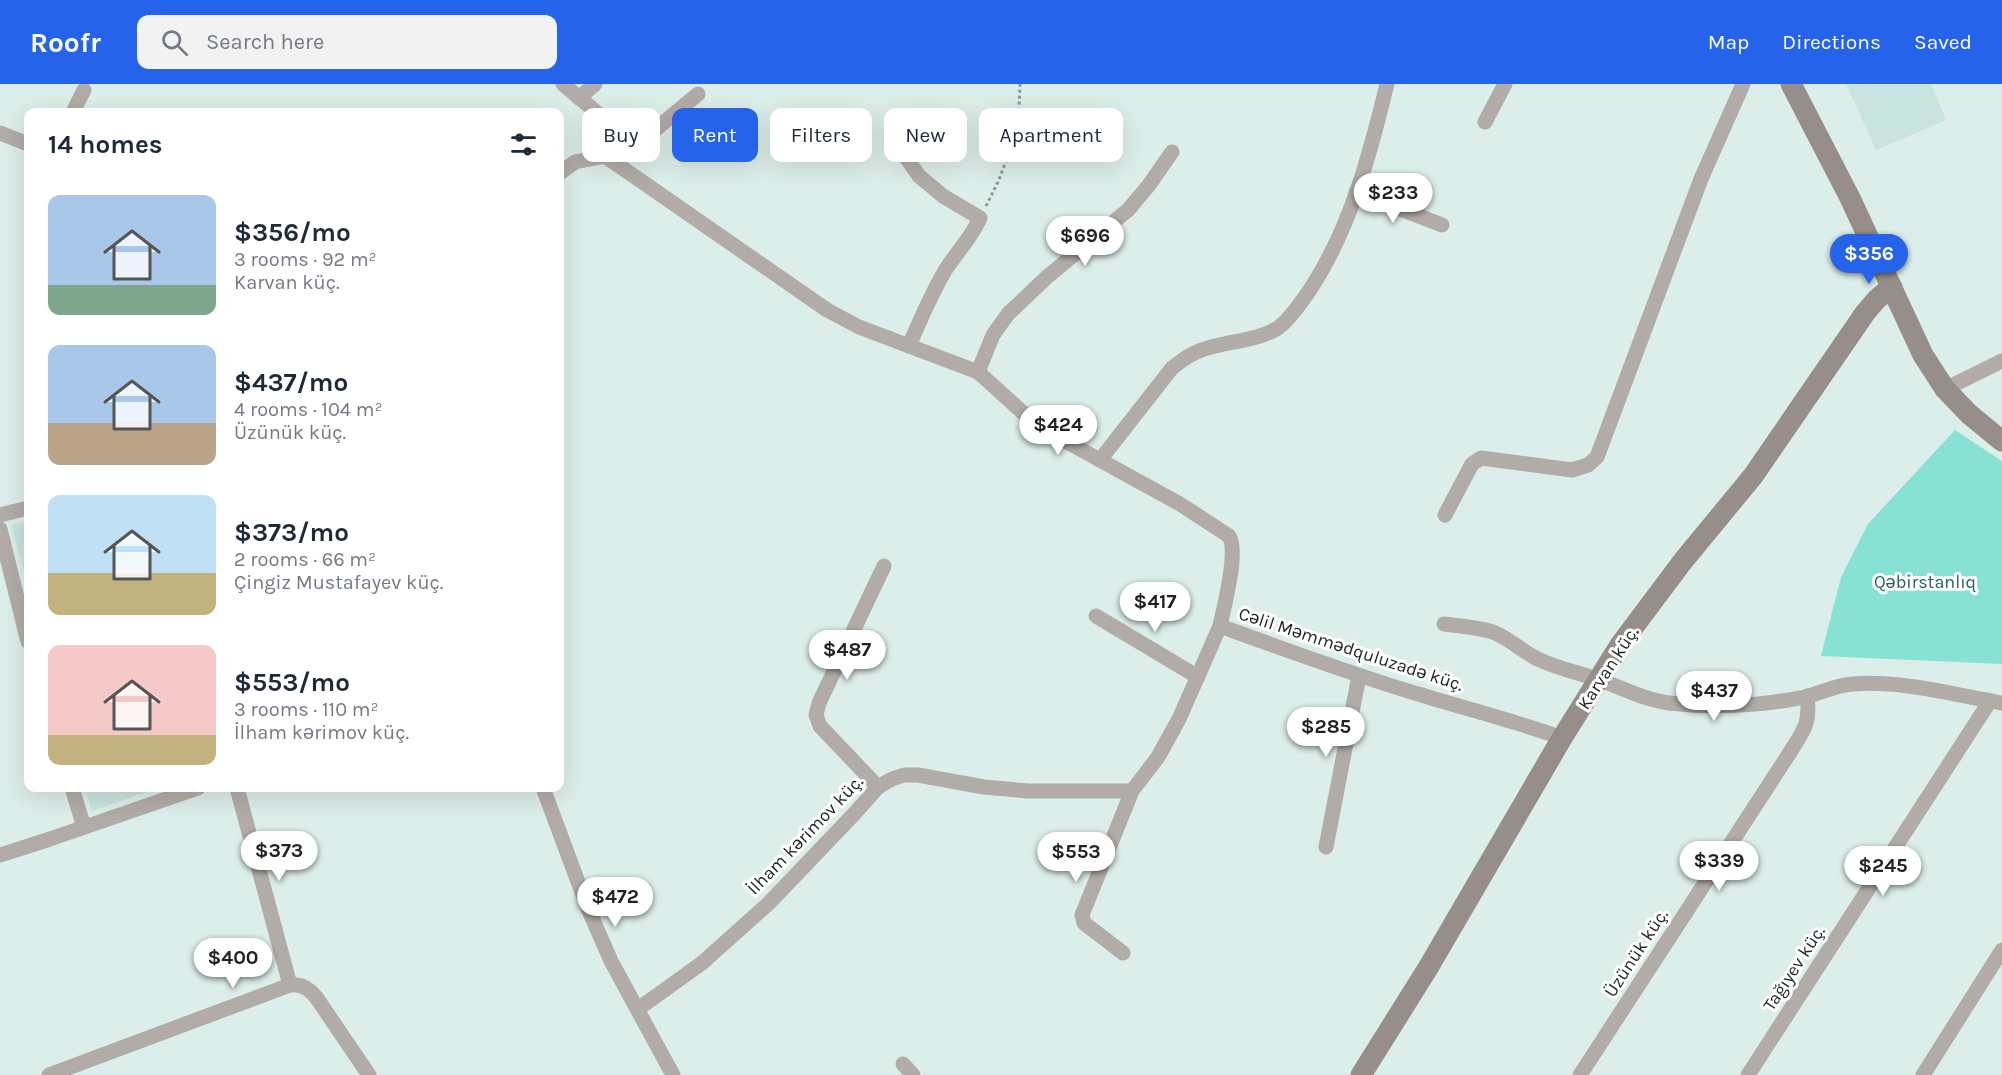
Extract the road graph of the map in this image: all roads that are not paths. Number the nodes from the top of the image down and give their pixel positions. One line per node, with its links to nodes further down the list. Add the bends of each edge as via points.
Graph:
1 (563, 84): 9 (street)
2 (595, 84): 9 (street)
3 (1387, 84): 21 (street)
4 (1505, 84): 12 (street)
5 (1743, 84): 32 (street, via 1701,179 1596,457 1588,465 1572,470 1481,458 1472,464)
6 (1791, 84): 23 (street)
7 (84, 90): 10 (street)
8 (698, 94): 13 (street)
9 (579, 98): 11 (street)
10 (75, 108)
11 (591, 108)
12 (1485, 122)
13 (660, 126)
14 (0, 133): 15 (street)
15 (24, 142)
16 (1172, 152): 26 (street, via 1128,210 1008,314 993,335)
17 (582, 161): 20 (street)
18 (614, 162): 24 (street, Cəlil Məmmədquluzadə küç., via 827,310)
19 (909, 162): 24 (street, via 943,196 980,218 934,290)
20 (564, 170)
21 (1356, 192): 22 (street); 29 (street, via 1329,259 1286,322 1260,335 1185,357 1172,368)
22 (1442, 225)
23 (1892, 286): 27 (street, via 1923,355); 41 (street, Karvan küç., via 1865,313 1753,476 1654,599)
24 (909, 346): 26 (street, Cəlil Məmmədquluzadə küç.)
25 (2002, 361): 27 (street)
26 (978, 372): 29 (street, Cəlil Məmmədquluzadə küç., via 1031,420)
27 (1945, 389): 28 (street)
28 (2002, 441)
29 (1100, 460): 38 (street, Cəlil Məmmədquluzadə küç., via 1229,536 1233,555)
30 (24, 509): 31 (street)
31 (0, 515)
32 (1445, 515)
33 (0, 529): 37 (street)
34 (884, 566): 45 (street, via 816,715 820,726)
35 (1096, 616): 40 (street)
36 (1444, 624): 41 (street, via 1496,633 1537,659)
37 (24, 626)
38 (1220, 626): 39 (street, Cəlil Məmmədquluzadə küç.); 40 (street)
39 (1359, 676): 44 (street, Cəlil Məmmədquluzadə küç.); 52 (street)
40 (1198, 677): 46 (street, via 1158,757)
41 (1599, 680): 42 (street, via 1648,699 1704,705 1745,705); 44 (street, Karvan küç.)
42 (1807, 696): 43 (street, via 1854,684 1896,685); 62 (street, Üzünük küç., via 1806,724 1787,757)
43 (1996, 702): 63 (street, Tağıyev küç.)
44 (1562, 738): 61 (street, Karvan küç.)
45 (878, 787): 46 (street, İlham kərimov küç., via 904,775 918,775 984,788); 57 (street, İlham kərimov küç., via 770,903 702,963)
46 (1132, 791): 55 (street, via 1082,915 1084,924)
47 (73, 792): 51 (street)
48 (186, 792): 51 (street)
49 (238, 792): 56 (street)
50 (545, 792): 57 (street, via 594,923)
51 (84, 827): 53 (street)
52 (1326, 847)
53 (0, 855)
54 (2002, 950): 64 (street)
55 (1123, 952)
56 (290, 985): 58 (street); 59 (street, via 300,984 309,989)
57 (638, 1009): 60 (street)
58 (49, 1075)
59 (369, 1075)
60 (673, 1075)
61 (1361, 1075)
62 (1580, 1075)
63 (1748, 1075)
64 (1923, 1075)

